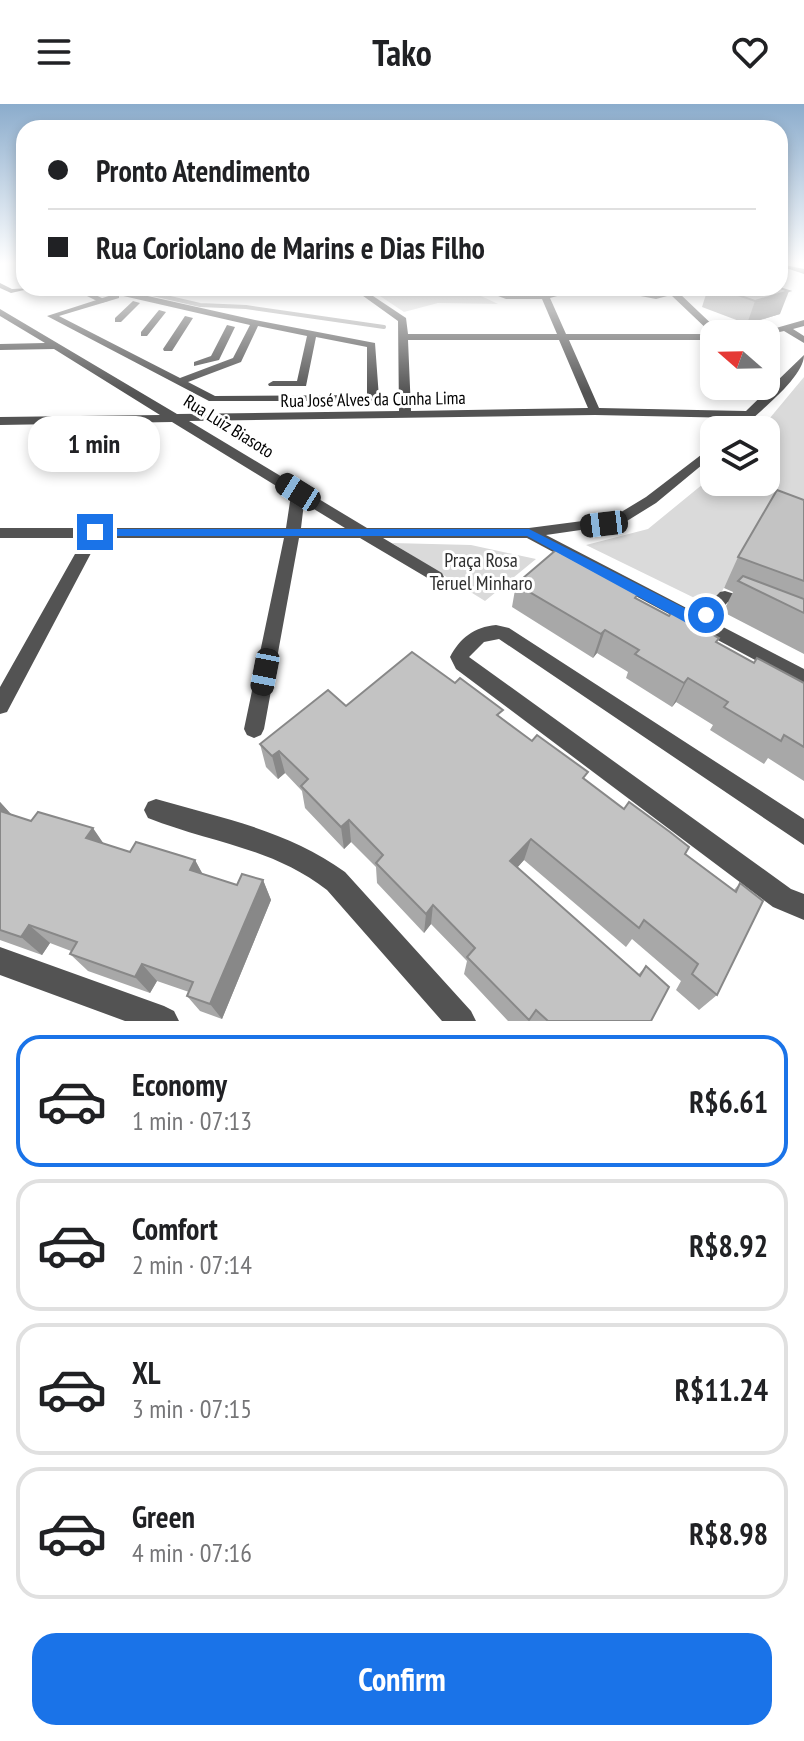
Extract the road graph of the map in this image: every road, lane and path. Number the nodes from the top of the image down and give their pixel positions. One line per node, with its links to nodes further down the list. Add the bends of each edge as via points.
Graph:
1 (84, 307): 26 (street, via 51,316)
2 (132, 307): 10 (street)
3 (147, 307): 8 (street)
4 (185, 307): 11 (street)
5 (384, 307): 20 (street, via 403,320)
6 (550, 307): 18 (street)
7 (0, 312): 22 (street, Rua Luiz Biasoto)
8 (162, 312): 9 (street); 16 (street)
9 (188, 318): 13 (street); 24 (street)
10 (118, 320)
11 (255, 323): 13 (street); 17 (street); 26 (street, via 237,360)
12 (804, 323): 14 (street)
13 (230, 327): 26 (street, via 215,358)
14 (786, 328): 15 (street); 21 (street)
15 (780, 329)
16 (144, 334)
17 (312, 334): 26 (street, via 372,345 373,398 213,399); 27 (street, via 302,384)
18 (565, 336): 19 (street); 20 (street); 28 (street)
19 (700, 336)
20 (403, 337): 30 (street)
21 (804, 340)
22 (58, 346): 23 (street); 31 (street, Rua Luiz Biasoto)
23 (0, 347)
24 (168, 349)
25 (804, 358): 29 (street)
26 (172, 379)
27 (273, 384)
28 (595, 411): 29 (street, Rua José Alves da Cunha Lima); 30 (street, Rua José Alves da Cunha Lima)
29 (746, 415)
30 (405, 416): 31 (street, Rua José Alves da Cunha Lima)
31 (181, 420): 32 (street, Rua José Alves da Cunha Lima); 34 (street, Rua Luiz Biasoto)
32 (0, 421)
33 (700, 460): 39 (street, via 617,521)
34 (298, 492): 35 (street, Rua Luiz Biasoto); 36 (street)
35 (361, 530): 36 (street); 39 (street); 40 (street, Rua Luiz Biasoto)
36 (293, 531): 37 (street); 45 (street)
37 (95, 532): 38 (street); 44 (street)
38 (0, 533)
39 (529, 533): 42 (street)
40 (436, 577)
41 (762, 610): 42 (lane, via 725,596)
42 (699, 623): 43 (street)
43 (804, 678)
44 (0, 706)
45 (254, 729)
46 (156, 810): 51 (street, via 316,863)
47 (804, 833): 48 (street, via 503,633 481,634 459,657 782,898)
48 (804, 907)
49 (0, 961): 50 (street)
50 (164, 1021)
51 (461, 1021)

